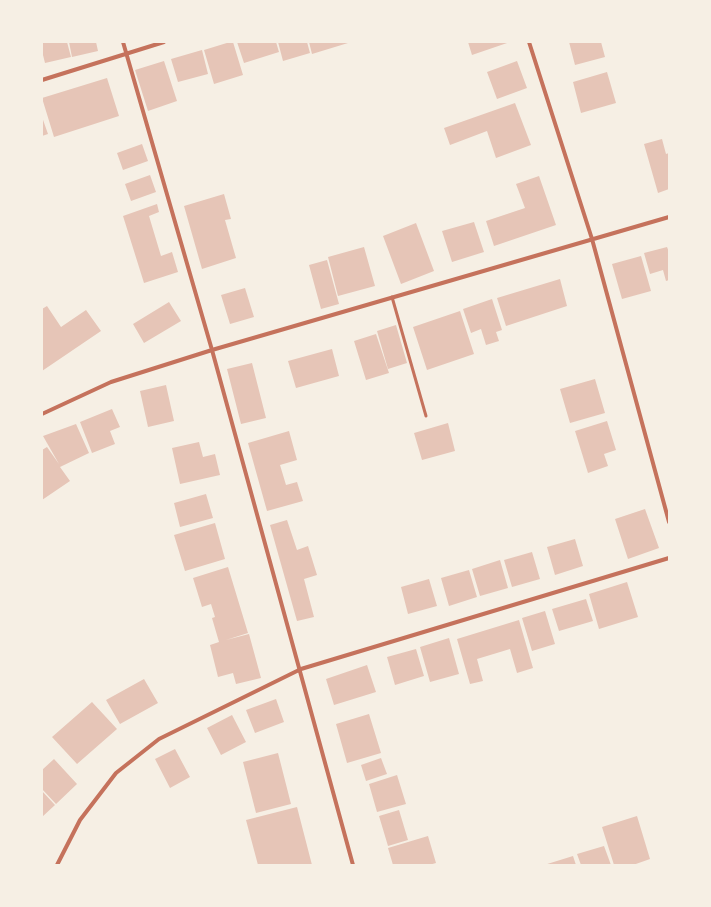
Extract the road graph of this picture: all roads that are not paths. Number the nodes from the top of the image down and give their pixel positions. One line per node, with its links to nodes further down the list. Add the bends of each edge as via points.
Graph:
1 (123, 42): 4 (street)
2 (164, 42): 4 (street)
3 (529, 42): 7 (street)
4 (126, 53): 5 (street); 9 (street)
5 (42, 80)
6 (669, 217): 7 (street)
7 (592, 239): 8 (street); 12 (street)
8 (392, 297): 9 (street); 11 (lane)
9 (212, 350): 10 (street, via 111,382); 14 (street)
10 (42, 414)
11 (426, 416)
12 (669, 522)
13 (669, 558): 14 (street)
14 (300, 670): 15 (street, via 159,739 122,768 80,820); 16 (street)
15 (57, 865)
16 (353, 865)

